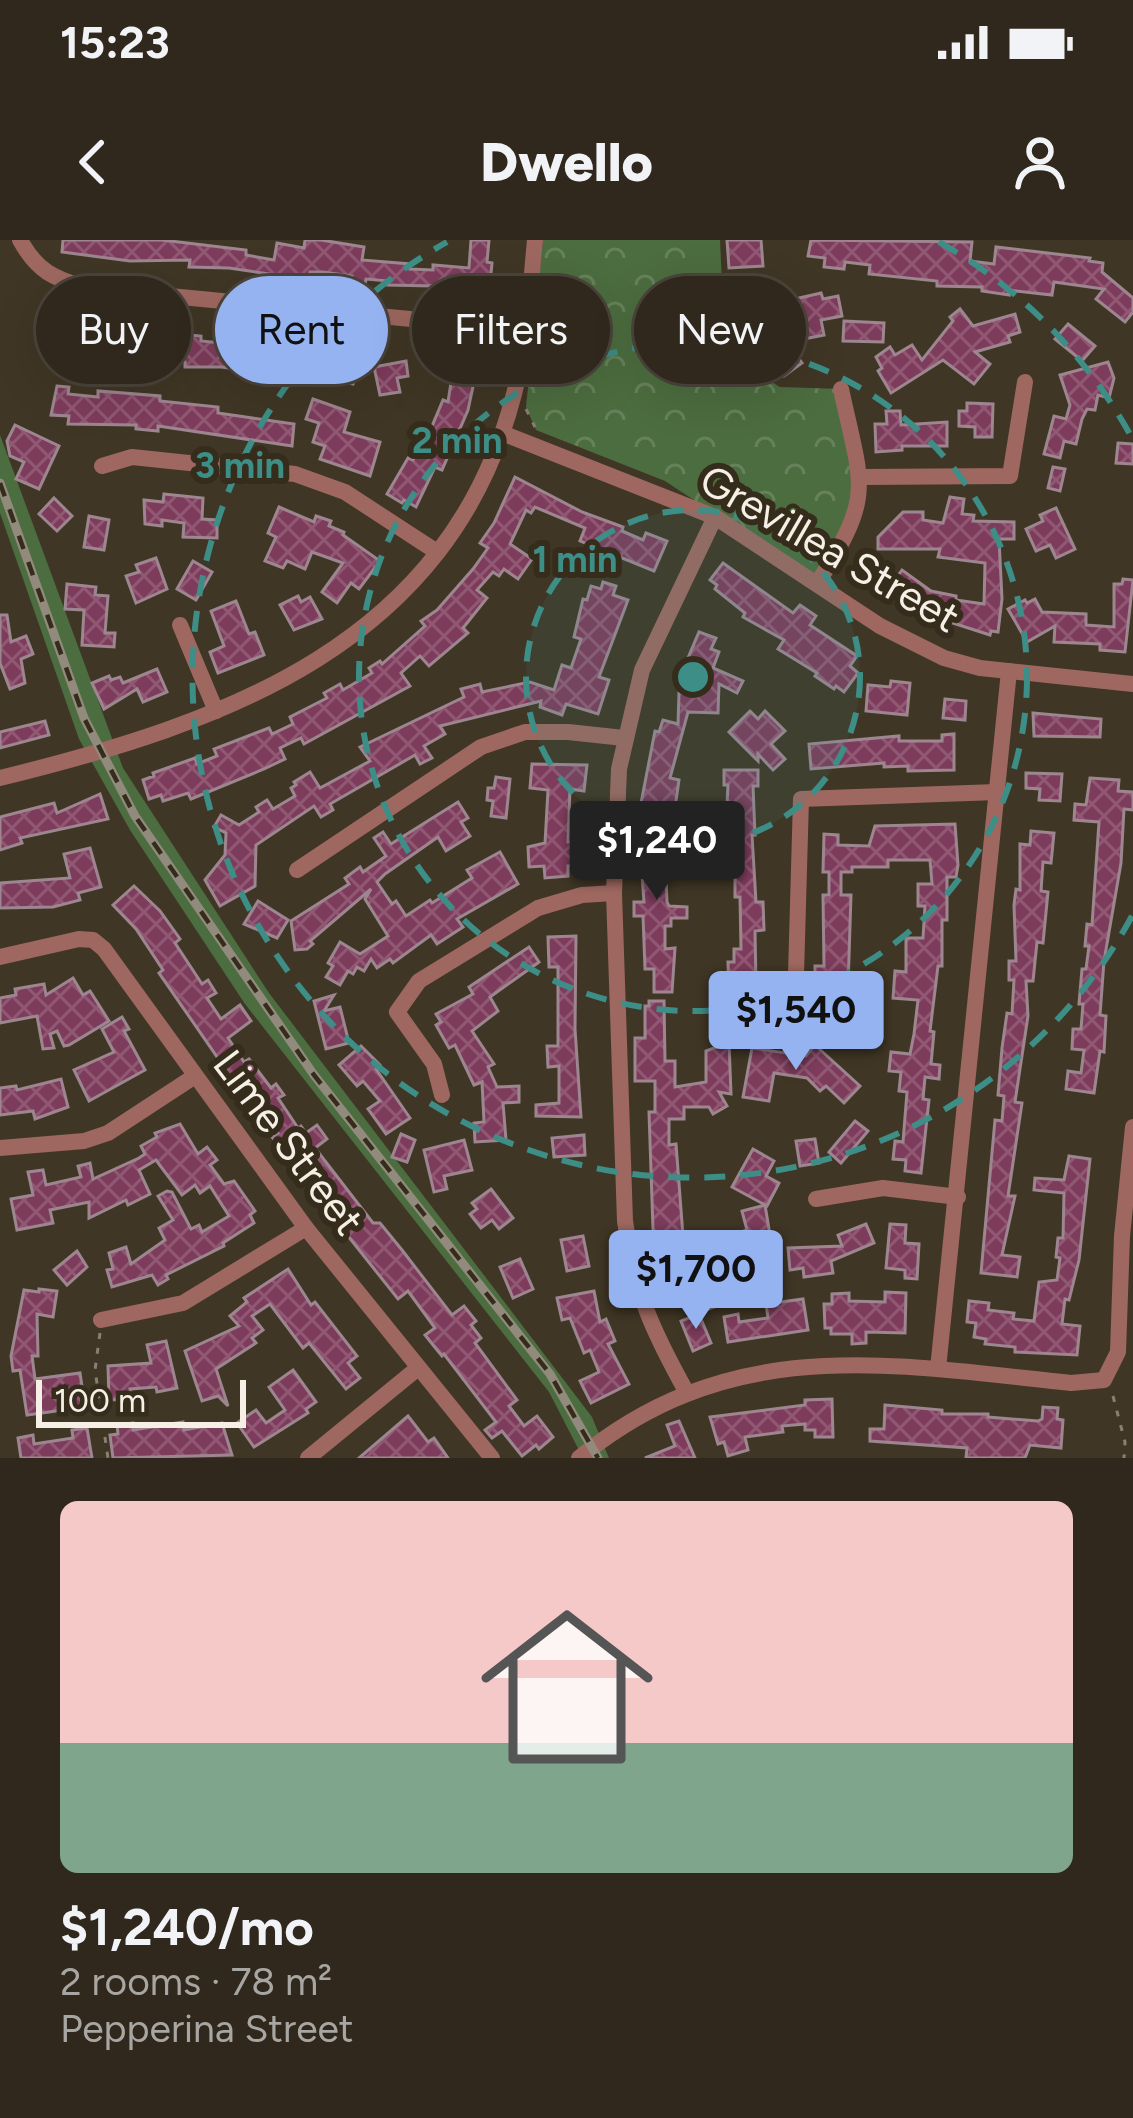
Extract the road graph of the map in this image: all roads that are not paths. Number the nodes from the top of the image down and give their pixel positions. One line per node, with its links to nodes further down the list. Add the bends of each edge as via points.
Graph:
1 (20, 240): 4 (street, via 41,271 87,288)
2 (535, 240): 3 (street)
3 (531, 276)
4 (412, 319)
5 (1025, 382): 10 (street, via 1010,476)
6 (513, 384): 8 (street)
7 (842, 389): 10 (street)
8 (502, 433): 11 (street, Grevillea Street); 12 (street)
9 (102, 466): 12 (street, via 132,457 295,474 345,492)
10 (861, 477): 13 (street, via 853,526)
11 (715, 517): 13 (street, Grevillea Street); 18 (street, via 642,670)
12 (437, 552): 17 (street, via 339,648)
13 (818, 582): 15 (street, Grevillea Street, via 913,645)
14 (180, 625): 17 (street)
15 (1009, 671): 16 (street, Grevillea Street); 20 (street)
16 (1133, 684)
17 (216, 711): 19 (street)
18 (624, 738): 21 (street, via 525,732 481,747); 22 (street)
19 (0, 778)
20 (997, 792): 24 (street, via 801,799); 29 (street)
21 (297, 870)
22 (614, 893): 26 (street, via 538,908 419,981 397,1012 434,1064); 36 (street, via 626,1221 649,1323)
23 (0, 957): 25 (street, Lime Street, via 93,940)
24 (794, 1009)
25 (195, 1076): 28 (street, via 108,1133); 31 (street, Lime Street)
26 (442, 1095)
27 (1133, 1126): 32 (street)
28 (0, 1148)
29 (958, 1197): 30 (street, via 883,1188); 35 (street)
30 (816, 1199)
31 (306, 1228): 33 (street, via 183,1303); 34 (street, Lime Street)
32 (1128, 1237): 35 (street, via 1118,1352 1104,1379)
33 (101, 1320)
34 (418, 1367): 37 (street); 38 (street, Lime Street)
35 (938, 1369): 36 (street, via 778,1368)
36 (687, 1394): 39 (street)
37 (308, 1458)
38 (492, 1458)
39 (579, 1458)

